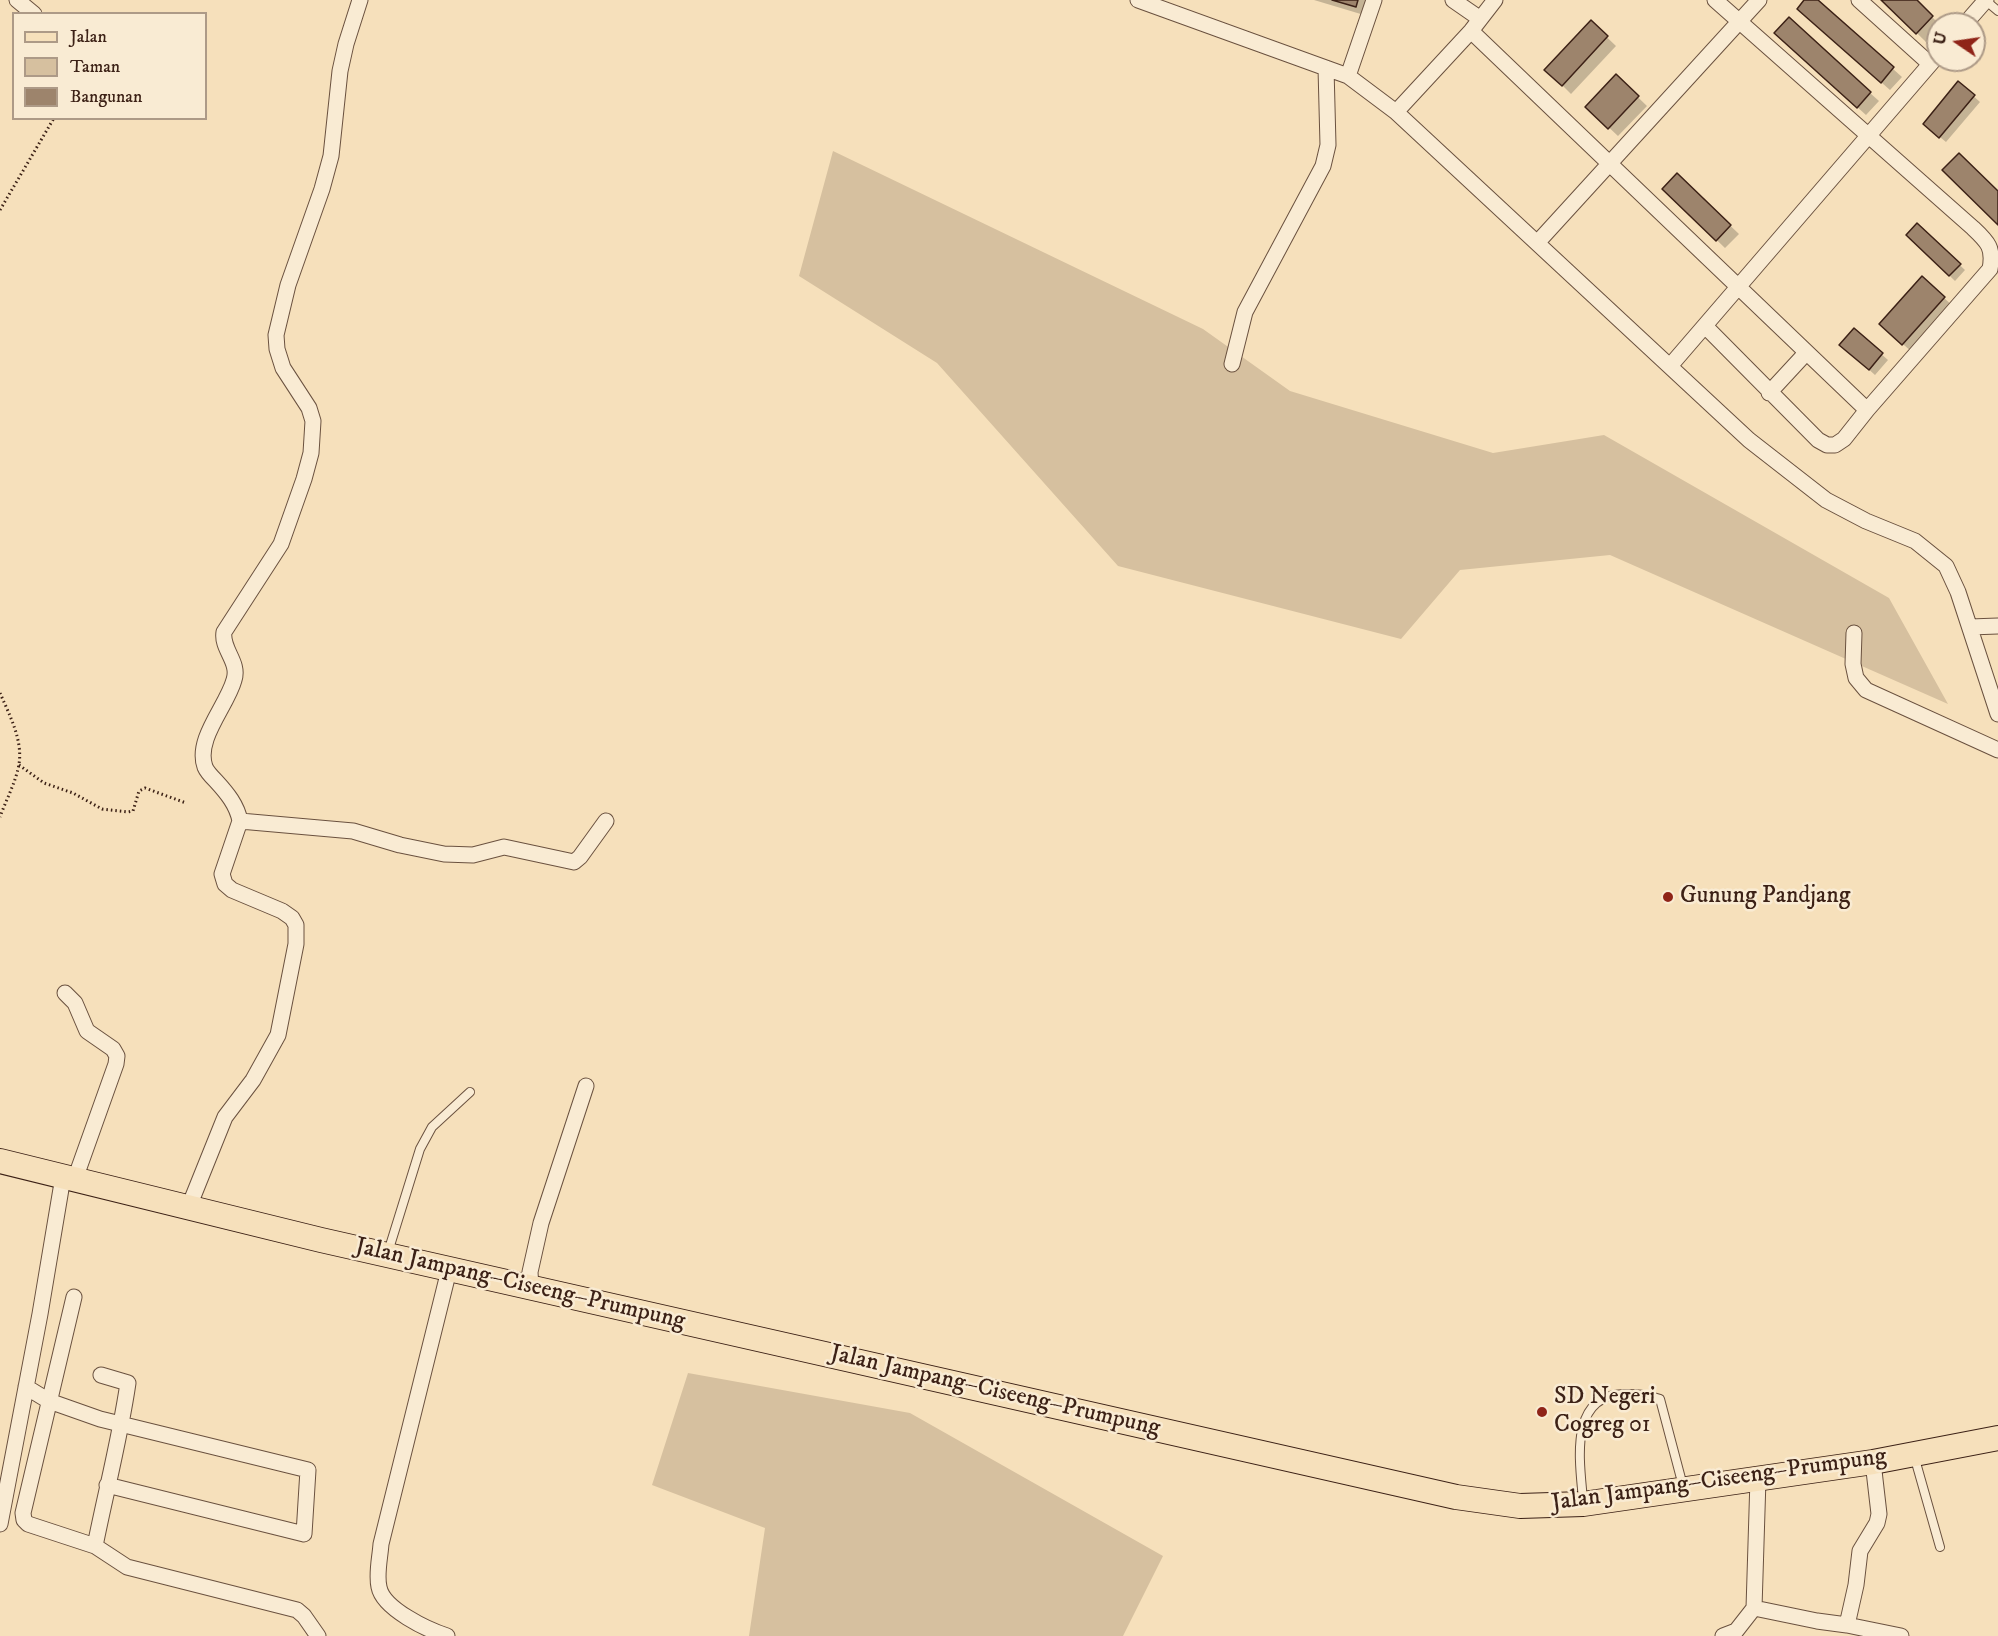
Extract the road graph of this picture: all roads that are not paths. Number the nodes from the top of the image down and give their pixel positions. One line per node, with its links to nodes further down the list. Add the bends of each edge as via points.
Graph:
1 (17, 0): 12 (street)
2 (360, 0): 36 (street, via 340,71 331,156 288,285 276,335 283,368 311,414 311,453 281,544 224,632 224,643 235,665 234,681 204,750 206,770 230,798)
3 (1138, 0): 17 (street)
4 (1374, 0): 19 (street)
5 (1453, 0): 15 (street)
6 (1495, 0): 15 (street)
7 (1715, 0): 14 (street)
8 (1759, 0): 14 (street)
9 (1859, 0): 16 (street)
10 (1985, 0): 11 (lane); 13 (street)
11 (1998, 11)
12 (32, 12)
13 (1975, 12)
14 (1740, 21): 21 (street); 22 (street)
15 (1475, 24): 20 (street); 22 (street)
16 (1926, 54)
17 (1326, 68): 19 (street); 27 (street, via 1328,145 1323,166 1245,312)
18 (1926, 69): 21 (street)
19 (1348, 76): 20 (street)
20 (1396, 112): 23 (street)
21 (1869, 135): 24 (street); 30 (street, via 1983,237 1992,259 1990,269)
22 (1609, 164): 23 (street); 24 (street)
23 (1537, 243): 28 (street)
24 (1738, 287): 25 (street); 26 (street)
25 (1704, 326): 28 (street); 29 (street)
26 (1806, 353): 29 (street); 30 (street)
27 (1232, 364)
28 (1670, 366): 32 (street, via 1749,440 1826,500 1915,541 1946,566)
29 (1769, 393): 30 (street, via 1827,445 1844,439)
30 (1867, 410)
31 (1998, 626): 32 (street)
32 (1970, 627): 34 (street)
33 (1854, 633): 35 (street, via 1853,664 1856,678 1866,690)
34 (1998, 714)
35 (1998, 750)
36 (240, 821): 37 (street, via 353,831 444,854 473,855 504,847 574,862); 43 (street, via 222,874 225,884 292,918 296,944 278,1035 253,1080 225,1117)
37 (606, 821)
38 (65, 993): 42 (street, via 75,1003 87,1031 117,1056)
39 (586, 1086): 46 (street, via 541,1224 530,1272)
40 (470, 1092): 44 (lane, via 432,1127 420,1149)
41 (0, 1161): 42 (main road, Jalan Jampang–Ciseeng–Prumpung)
42 (69, 1178): 43 (main road, Jalan Jampang–Ciseeng–Prumpung); 49 (street)
43 (188, 1209): 44 (main road, Jalan Jampang–Ciseeng–Prumpung)
44 (387, 1255): 45 (main road, Jalan Jampang–Ciseeng–Prumpung)
45 (449, 1269): 46 (main road, Jalan Jampang–Ciseeng–Prumpung); 64 (street, via 381,1544 379,1572 379,1586 387,1602)
46 (531, 1288): 58 (main road, Jalan Jampang–Ciseeng–Prumpung, via 1455,1497 1520,1506)
47 (74, 1297): 50 (street)
48 (101, 1375): 51 (street, via 128,1383)
49 (26, 1387): 50 (street); 59 (street)
50 (49, 1401): 51 (street); 60 (street, via 24,1520)
51 (122, 1425): 56 (street); 56 (street, via 308,1470 304,1534)
52 (1998, 1438): 53 (main road, Jalan Jampang–Ciseeng–Prumpung)
53 (1914, 1455): 54 (main road, Jalan Jampang–Ciseeng–Prumpung); 61 (lane)
54 (1873, 1462): 55 (main road, Jalan Jampang–Ciseeng–Prumpung); 63 (street, via 1879,1514 1860,1551)
55 (1758, 1479): 57 (main road, Jalan Jampang–Ciseeng–Prumpung); 62 (street)
56 (107, 1485): 60 (street)
57 (1684, 1490): 58 (main road, Jalan Jampang–Ciseeng–Prumpung); 58 (lane, via 1660,1399 1647,1394 1615,1394 1599,1402 1585,1416 1579,1441)
58 (1583, 1504)
59 (0, 1524)
60 (95, 1546): 65 (street, via 128,1567 297,1610)
61 (1940, 1547)
62 (1754, 1608): 63 (street); 66 (street, via 1736,1631)
63 (1847, 1625): 67 (street)
64 (439, 1635)
65 (318, 1636)
66 (1723, 1636)
67 (1901, 1636)

